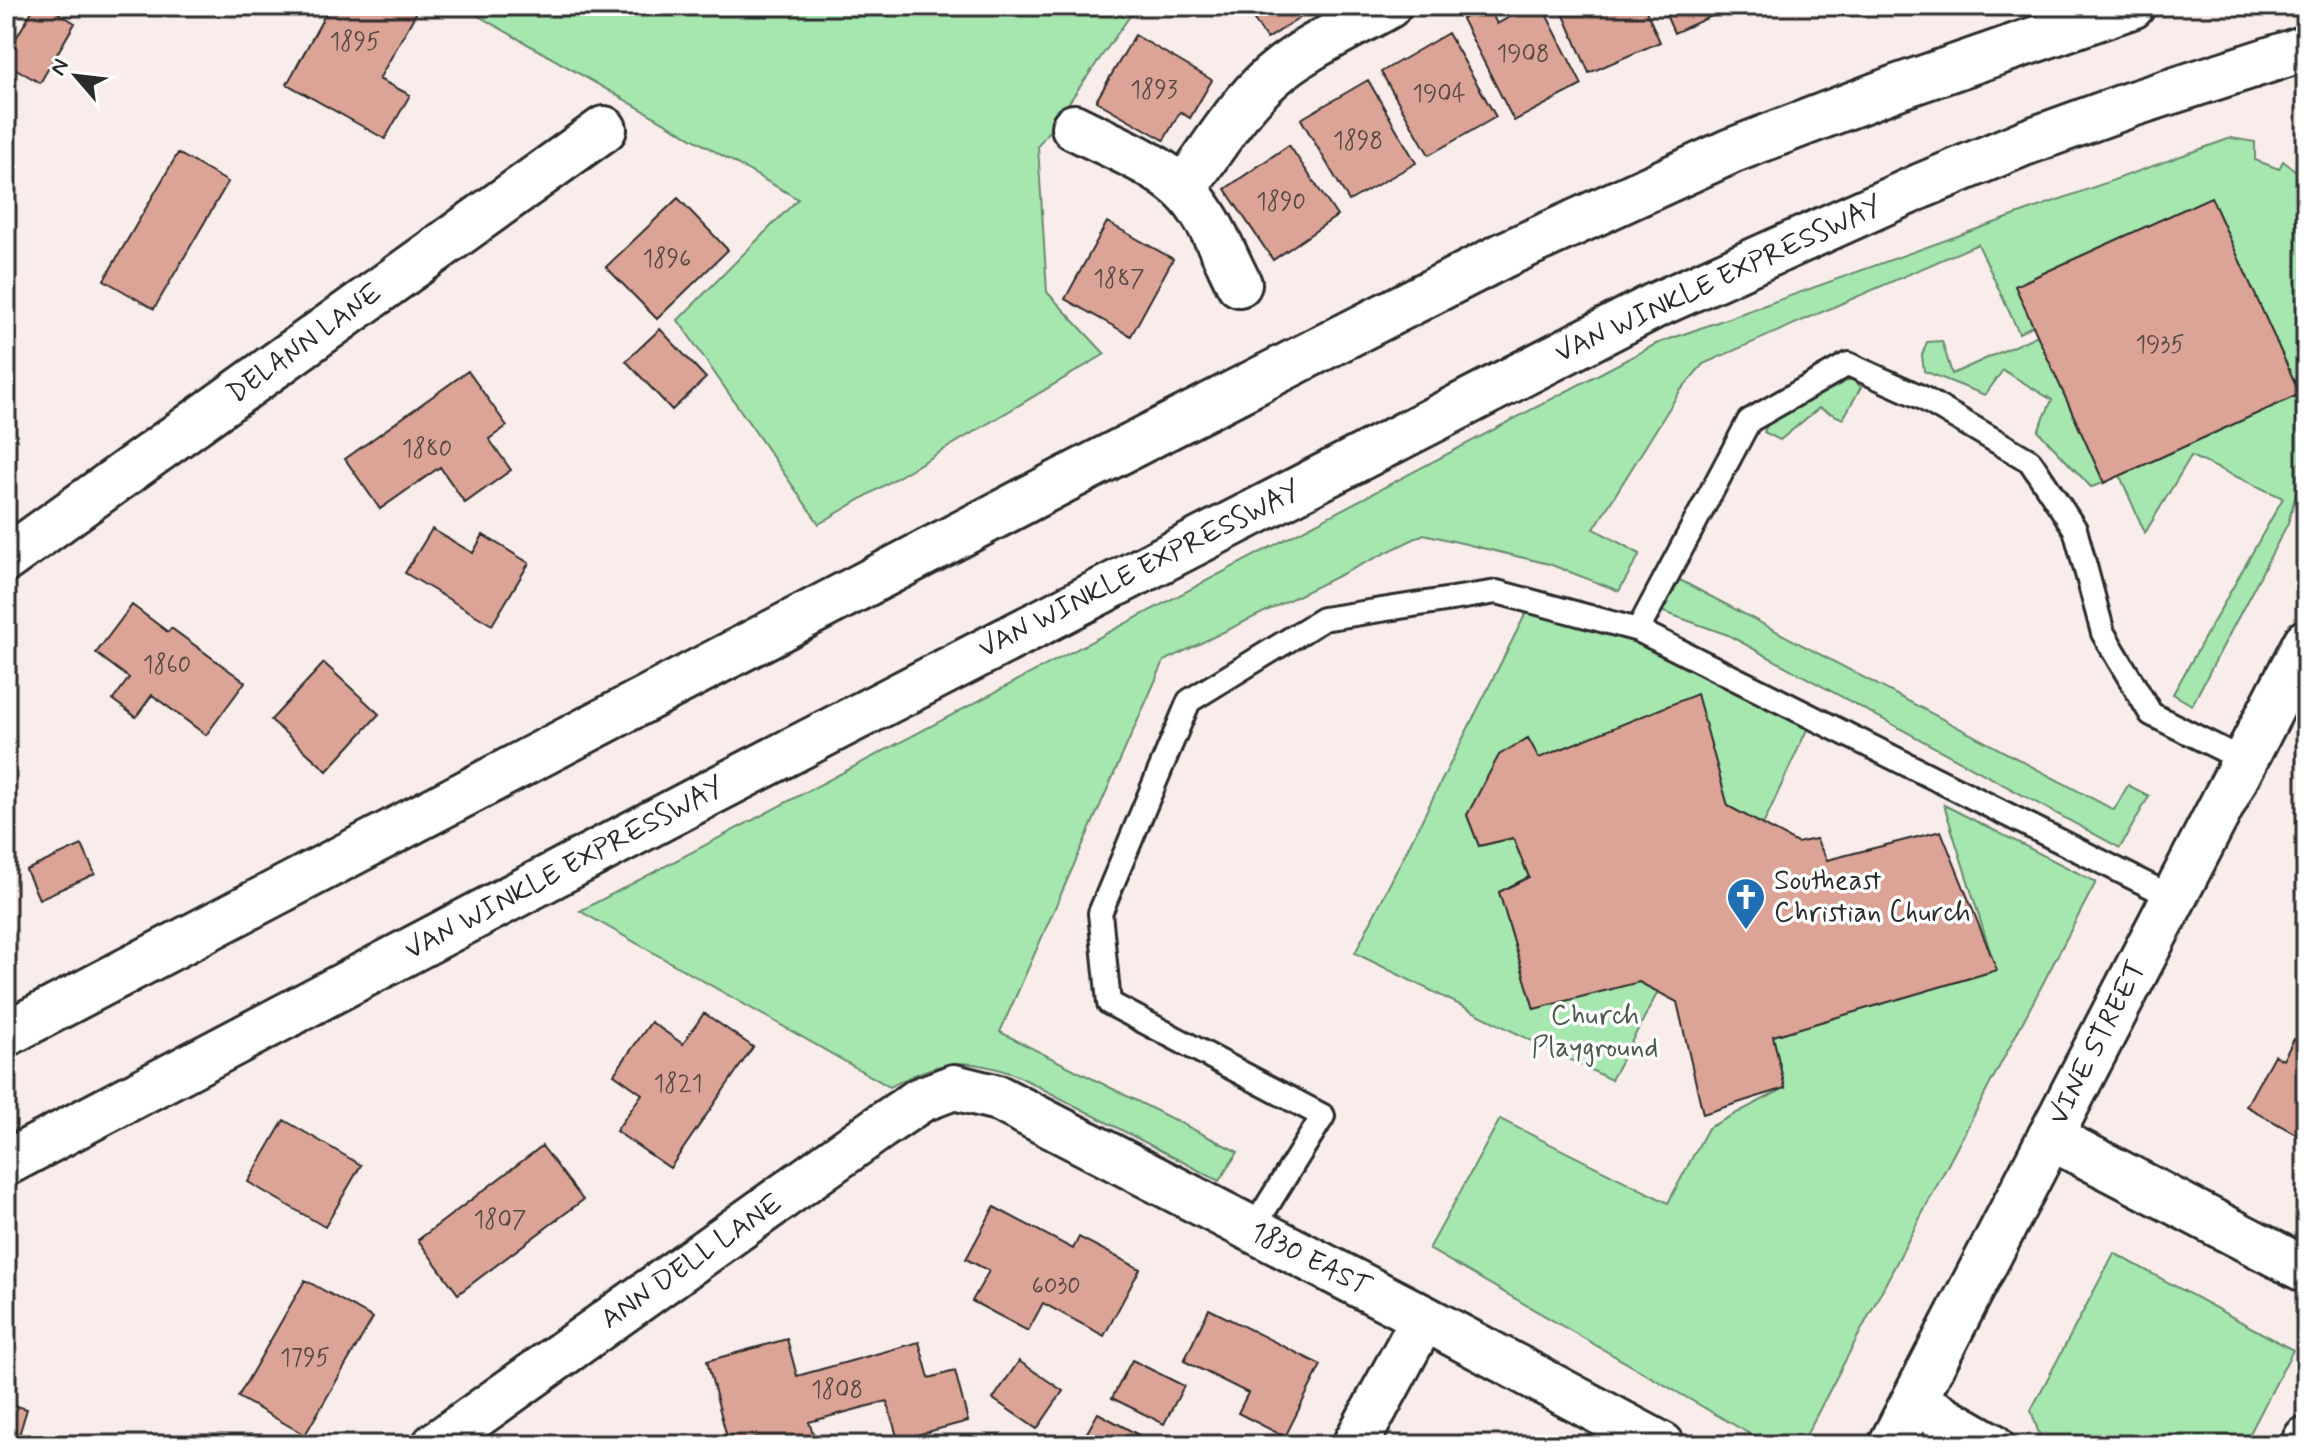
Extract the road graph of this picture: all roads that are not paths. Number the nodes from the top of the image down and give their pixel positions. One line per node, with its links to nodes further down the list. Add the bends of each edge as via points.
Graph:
1 (1388, 6): 6 (main road, via 1273,76)
2 (2132, 6): 13 (main road, via 1731,151 1504,255)
3 (2306, 48): 16 (main road, VAN WINKLE EXPRESSWAY, via 2024,143 1654,306 722,786)
4 (1074, 127): 6 (main road)
5 (604, 129): 8 (main road, DELANN LANE)
6 (1183, 189): 7 (main road)
7 (1239, 284)
8 (6, 559)
9 (1638, 630): 11 (lane, via 1749,421 1848,364 1921,397 2030,461 2075,529 2103,633 2151,714); 12 (lane); 17 (lane, via 1497,592 1323,619 1189,701 1100,913 1109,1003 1323,1116)
10 (2306, 642): 11 (main road, VINE STREET)
11 (2245, 761): 12 (main road, VINE STREET)
12 (2174, 898): 15 (main road, VINE STREET)
13 (6, 1034)
14 (954, 1087): 17 (main road, 1830 EAST, via 998,1098); 22 (main road, ANN DELL LANE, via 893,1118)
15 (2050, 1137): 18 (main road); 20 (main road, VINE STREET)
16 (6, 1163)
17 (1252, 1230): 19 (main road, 1830 EAST)
18 (2306, 1270)
19 (1424, 1318): 23 (main road); 24 (main road, 1830 EAST)
20 (1914, 1401): 25 (main road, VINE STREET); 26 (main road)
21 (2306, 1439): 27 (main road)
22 (435, 1445)
23 (1355, 1445)
24 (1662, 1445)
25 (1891, 1445)
26 (1991, 1445)
27 (2303, 1445)

